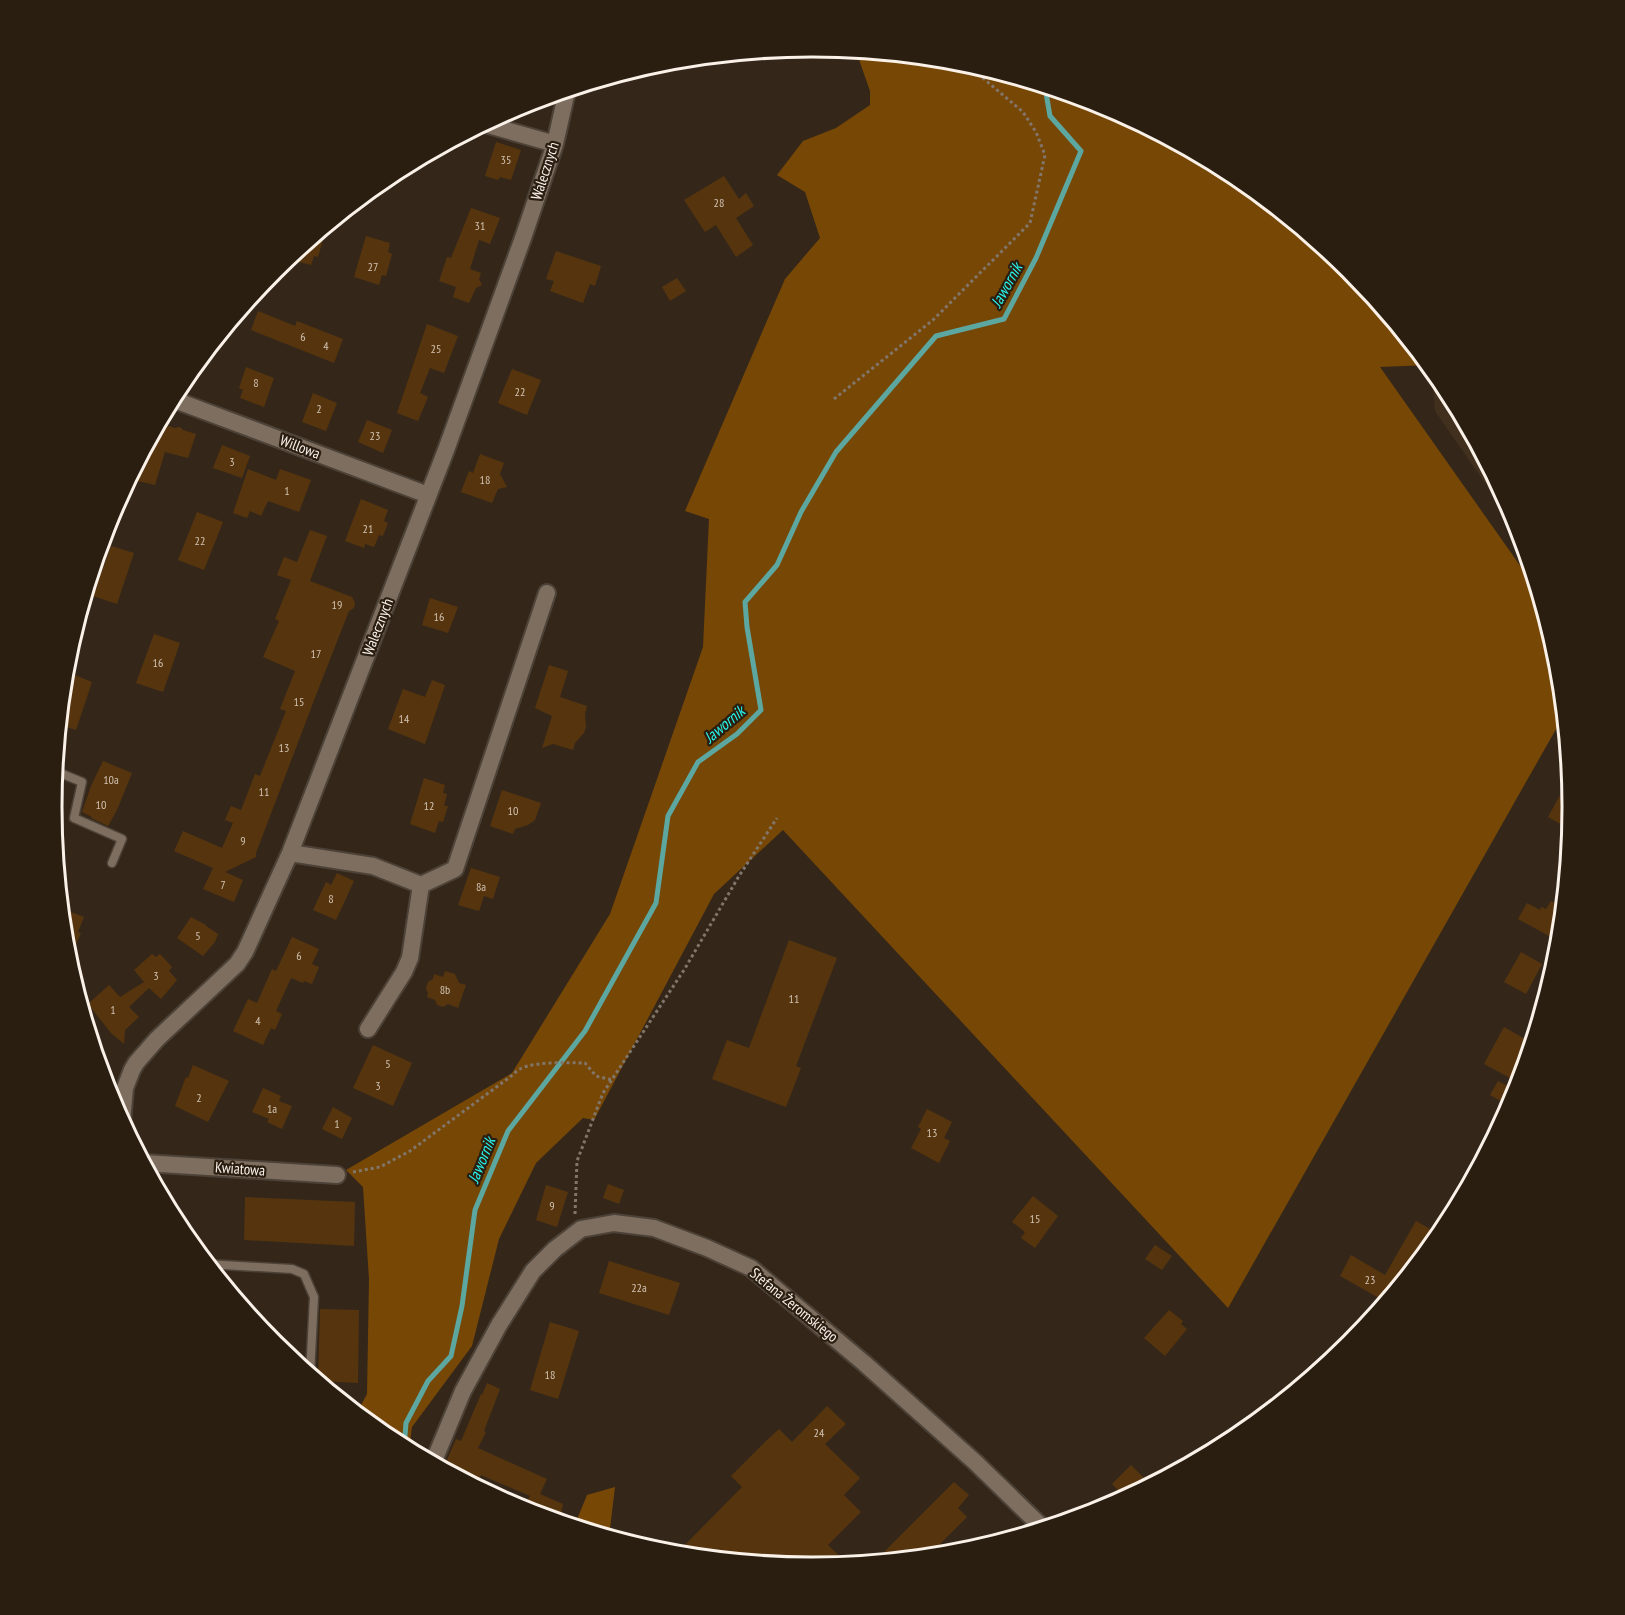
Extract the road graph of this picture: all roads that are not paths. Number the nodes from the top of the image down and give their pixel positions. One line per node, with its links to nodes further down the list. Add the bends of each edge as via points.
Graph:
1 (565, 99): 3 (street, Walecznych)
2 (496, 127): 3 (street)
3 (555, 144): 5 (street, Walecznych)
4 (181, 402): 5 (street, Willowa)
5 (428, 495): 8 (street, Walecznych)
6 (547, 593): 10 (street, via 455,869)
7 (63, 774): 9 (lane, via 82,782 74,818 122,839)
8 (290, 853): 10 (street, via 373,866); 12 (street, Walecznych, via 245,952 132,1070)
9 (112, 863)
10 (421, 885): 11 (street, via 410,958)
11 (368, 1029)
12 (124, 1105)
13 (152, 1164): 14 (street, Kwiatowa)
14 (337, 1175)
15 (218, 1265): 16 (lane, via 291,1269 304,1274 314,1297)
16 (310, 1364)
17 (436, 1456): 18 (street, Stefana Żeromskiego, via 464,1390 533,1271 581,1229 614,1223 654,1228 751,1268 864,1363)
18 (1038, 1523)

